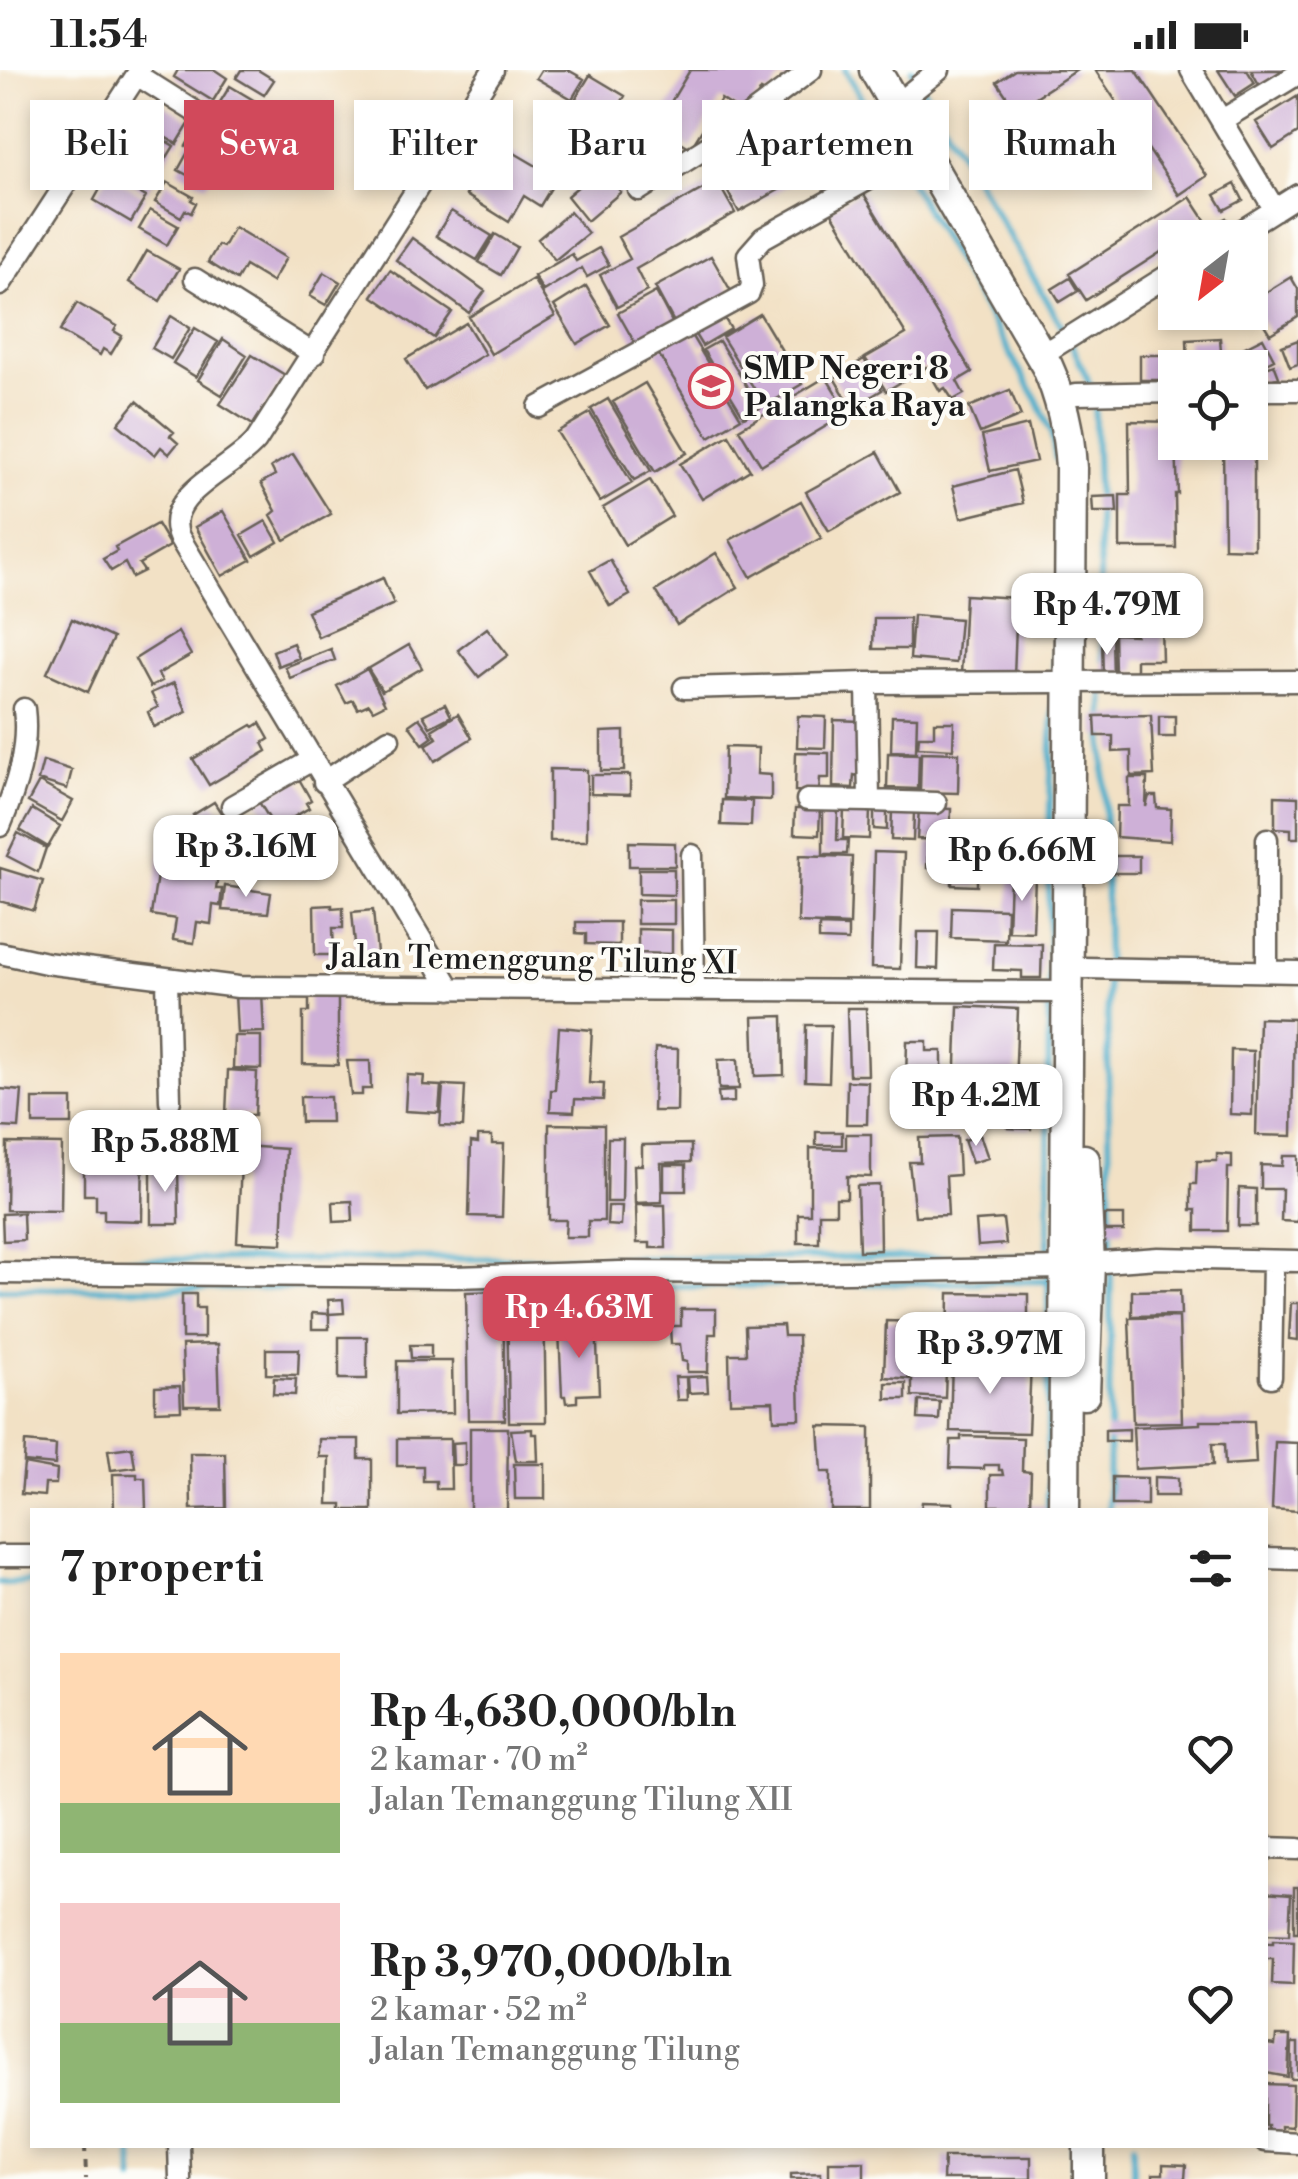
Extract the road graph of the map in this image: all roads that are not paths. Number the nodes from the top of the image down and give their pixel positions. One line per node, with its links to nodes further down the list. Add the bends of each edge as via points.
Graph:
1 (493, 70): 22 (street)
2 (811, 70): 12 (street)
3 (875, 70): 9 (street)
4 (939, 70): 8 (street)
5 (1191, 70): 11 (street)
6 (138, 72): 10 (street); 20 (street)
7 (1298, 74): 11 (street)
8 (902, 82): 21 (street)
9 (892, 100)
10 (184, 103)
11 (1222, 120): 16 (street)
12 (682, 163)
13 (849, 190): 27 (street, via 763,238 748,256 749,293)
14 (945, 190): 29 (street, via 1040,352 1062,407 1072,468)
15 (1298, 194): 16 (street)
16 (1275, 210): 17 (street)
17 (1259, 220)
18 (195, 279): 22 (street)
19 (1158, 282): 21 (street)
20 (0, 285)
21 (1054, 346): 26 (street)
22 (314, 354): 34 (street, via 256,441 186,496 174,525)
23 (1268, 390): 24 (street)
24 (1298, 390)
25 (1158, 392): 26 (street)
26 (1076, 394): 29 (street, via 1086,473)
27 (539, 407)
28 (1298, 681): 29 (street)
29 (1078, 682): 30 (street); 47 (street)
30 (867, 683): 31 (street); 37 (street)
31 (684, 688)
32 (24, 709): 40 (street, via 28,736)
33 (389, 739): 35 (street)
34 (312, 760): 35 (street); 39 (street)
35 (324, 782): 48 (street)
36 (807, 800): 37 (street)
37 (869, 801): 38 (street)
38 (936, 803)
39 (232, 806)
40 (0, 826)
41 (1267, 839): 44 (street)
42 (692, 855): 49 (street)
43 (0, 952): 46 (street, Jalan Temenggung Tilung XI)
44 (1267, 971): 45 (street, Jalan Temenggung Tilung XI); 47 (street, Jalan Temenggung Tilung XI)
45 (1298, 972)
46 (167, 980): 48 (street, Jalan Temenggung Tilung XI); 50 (street)
47 (1075, 980): 49 (street, Jalan Temenggung Tilung XI); 53 (street)
48 (451, 989): 49 (street, Jalan Temenggung Tilung XI)
49 (694, 990)
50 (170, 1101)
51 (1298, 1261): 52 (street)
52 (1274, 1262): 53 (street, via 1158,1258); 55 (street)
53 (1077, 1265): 54 (street, via 455,1277); 56 (street); 57 (street)
54 (0, 1272)
55 (1271, 1377)
56 (1064, 1508)
57 (1082, 1508)
58 (0, 1556): 59 (street)
59 (30, 1556)
60 (1268, 1558): 61 (street)
61 (1298, 1559)
62 (1268, 1848): 63 (street)
63 (1298, 1849)
64 (1268, 2142): 65 (street)
65 (1298, 2143)
66 (179, 2148): 69 (street)
67 (1089, 2148): 70 (street)
68 (1106, 2148): 71 (street)
69 (180, 2179)
70 (1089, 2179)
71 (1106, 2179)

